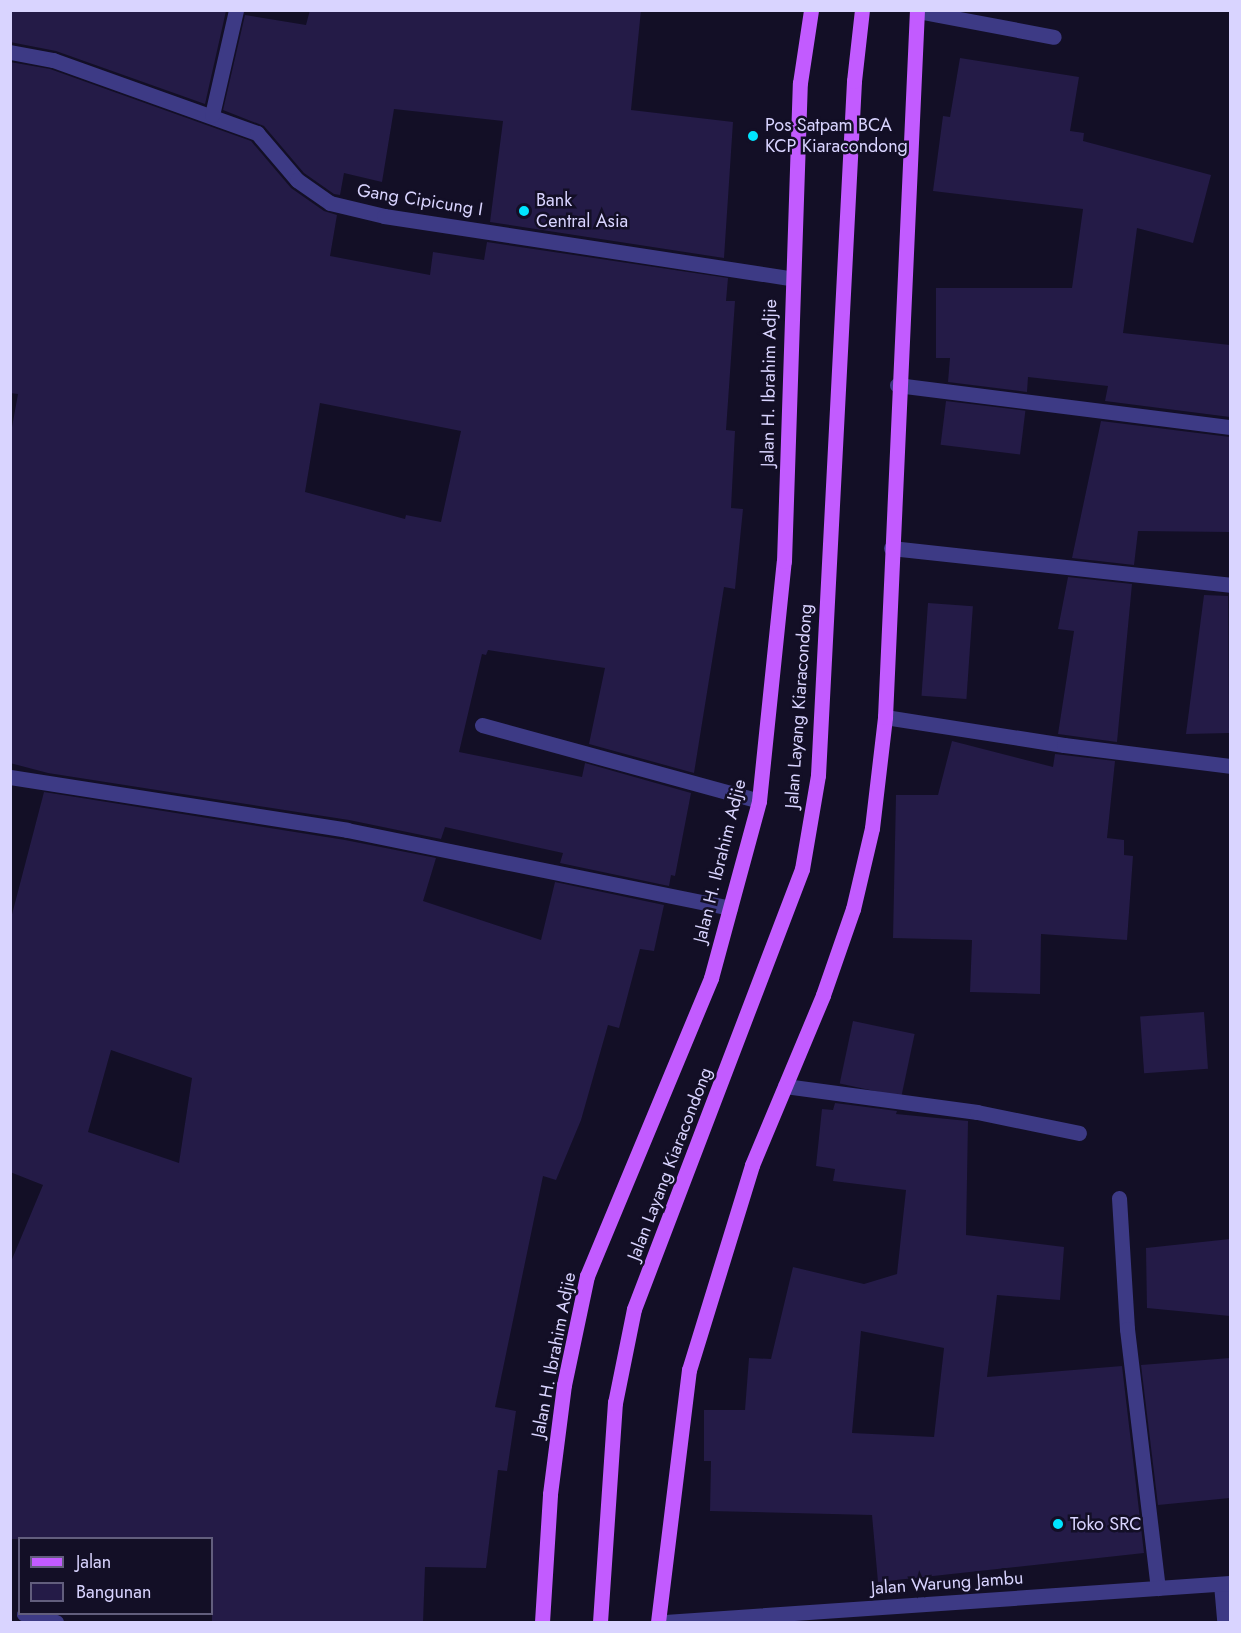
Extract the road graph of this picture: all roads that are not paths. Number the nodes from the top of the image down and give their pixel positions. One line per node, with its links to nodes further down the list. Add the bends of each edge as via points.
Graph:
1 (236, 10): 7 (street)
2 (811, 10): 8 (main road, Jalan H. Ibrahim Adjie, via 800,83)
3 (862, 10): 27 (main road, Jalan Layang Kiaracondong, via 854,81 818,775 802,869 634,1308 615,1403)
4 (916, 11): 5 (street); 9 (main road)
5 (1054, 37)
6 (10, 52): 7 (street, Gang Cipicung I, via 53,60)
7 (212, 115): 8 (street, Gang Cipicung I, via 265,137 297,180 330,202 384,216)
8 (791, 278): 17 (main road, Jalan H. Ibrahim Adjie, via 784,561)
9 (897, 385): 10 (street); 11 (main road)
10 (1230, 427)
11 (891, 548): 12 (street); 13 (main road)
12 (1230, 585)
13 (885, 717): 15 (street, via 1064,746); 19 (main road, via 866,863 823,995)
14 (482, 725): 17 (street)
15 (1230, 766)
16 (10, 777): 18 (street, via 347,830)
17 (759, 801): 18 (main road, Jalan H. Ibrahim Adjie)
18 (730, 908): 26 (main road, Jalan H. Ibrahim Adjie, via 711,978 587,1276 564,1385 551,1483)
19 (785, 1086): 20 (street, via 977,1112); 28 (main road, via 722,1253 689,1370)
20 (1079, 1133)
21 (1119, 1198): 23 (street, via 1127,1329)
22 (1226, 1583): 23 (street, Jalan Warung Jambu); 30 (street)
23 (1158, 1588): 29 (street, Jalan Warung Jambu)
24 (29, 1615): 25 (street)
25 (56, 1623)
26 (542, 1623)
27 (600, 1623)
28 (658, 1623)
29 (665, 1623)
30 (1224, 1623)

